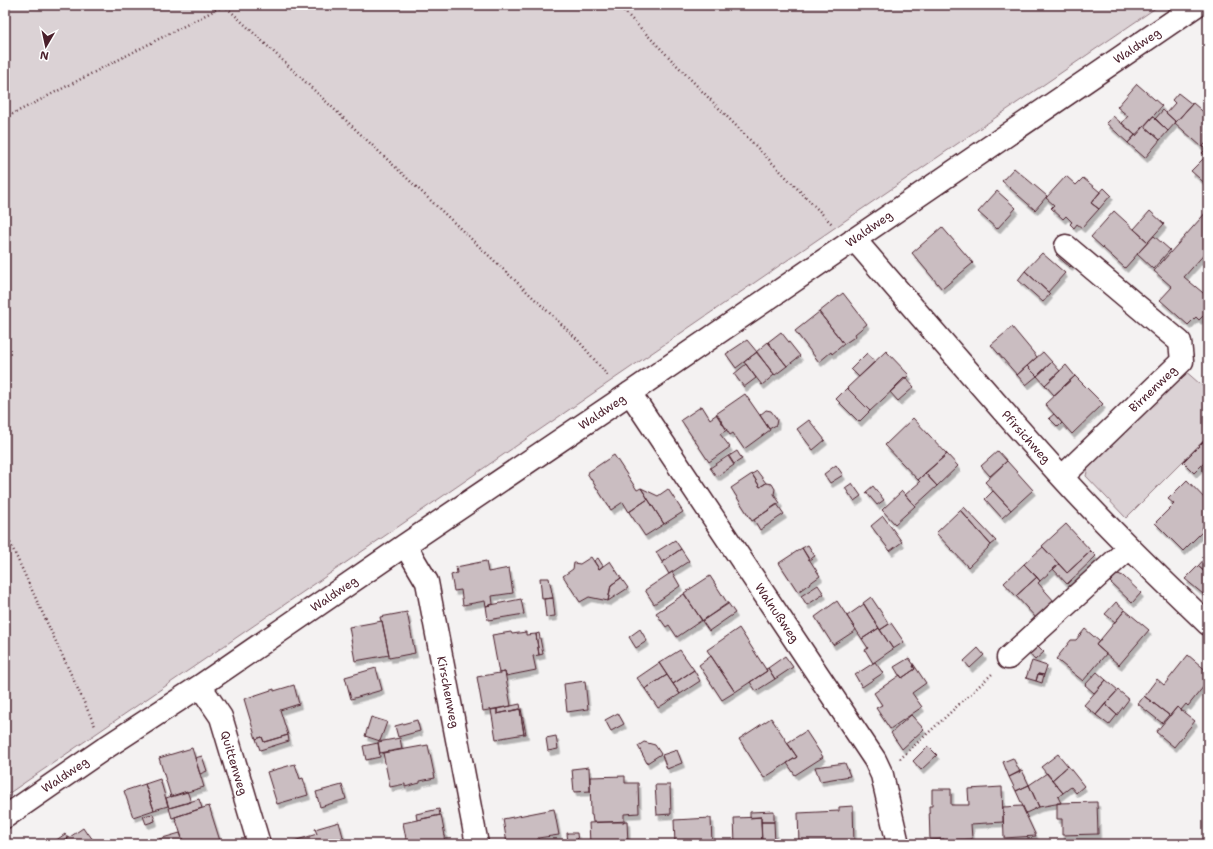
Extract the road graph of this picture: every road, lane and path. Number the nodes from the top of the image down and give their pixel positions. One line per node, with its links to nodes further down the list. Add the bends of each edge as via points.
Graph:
1 (224, 5): 4 (path); 7 (path, via 577,339 614,383)
2 (618, 5): 5 (path)
3 (1197, 5): 5 (street, Waldweg)
4 (5, 118)
5 (852, 241): 7 (street, Waldweg); 8 (street, Pfirsichweg)
6 (1066, 246): 8 (street, Birnenweg, via 1180,342 1182,361)
7 (630, 394): 10 (street, Waldweg); 16 (street, Walnußweg, via 875,760)
8 (1062, 477): 11 (street, Pfirsichweg)
9 (5, 532): 15 (path)
10 (405, 545): 14 (street, Waldweg); 19 (street, Kirschenweg, via 427,582)
11 (1129, 548): 12 (street, Pfirsichweg); 13 (street)
12 (1208, 624)
13 (1008, 658): 16 (path)
14 (200, 686): 15 (street, Waldweg); 18 (street, Quittenweg, via 221,717)
15 (105, 748): 17 (street, Waldweg)
16 (882, 775): 20 (street, Walnußweg)
17 (5, 817)
18 (259, 844)
19 (477, 844)
20 (898, 844)

